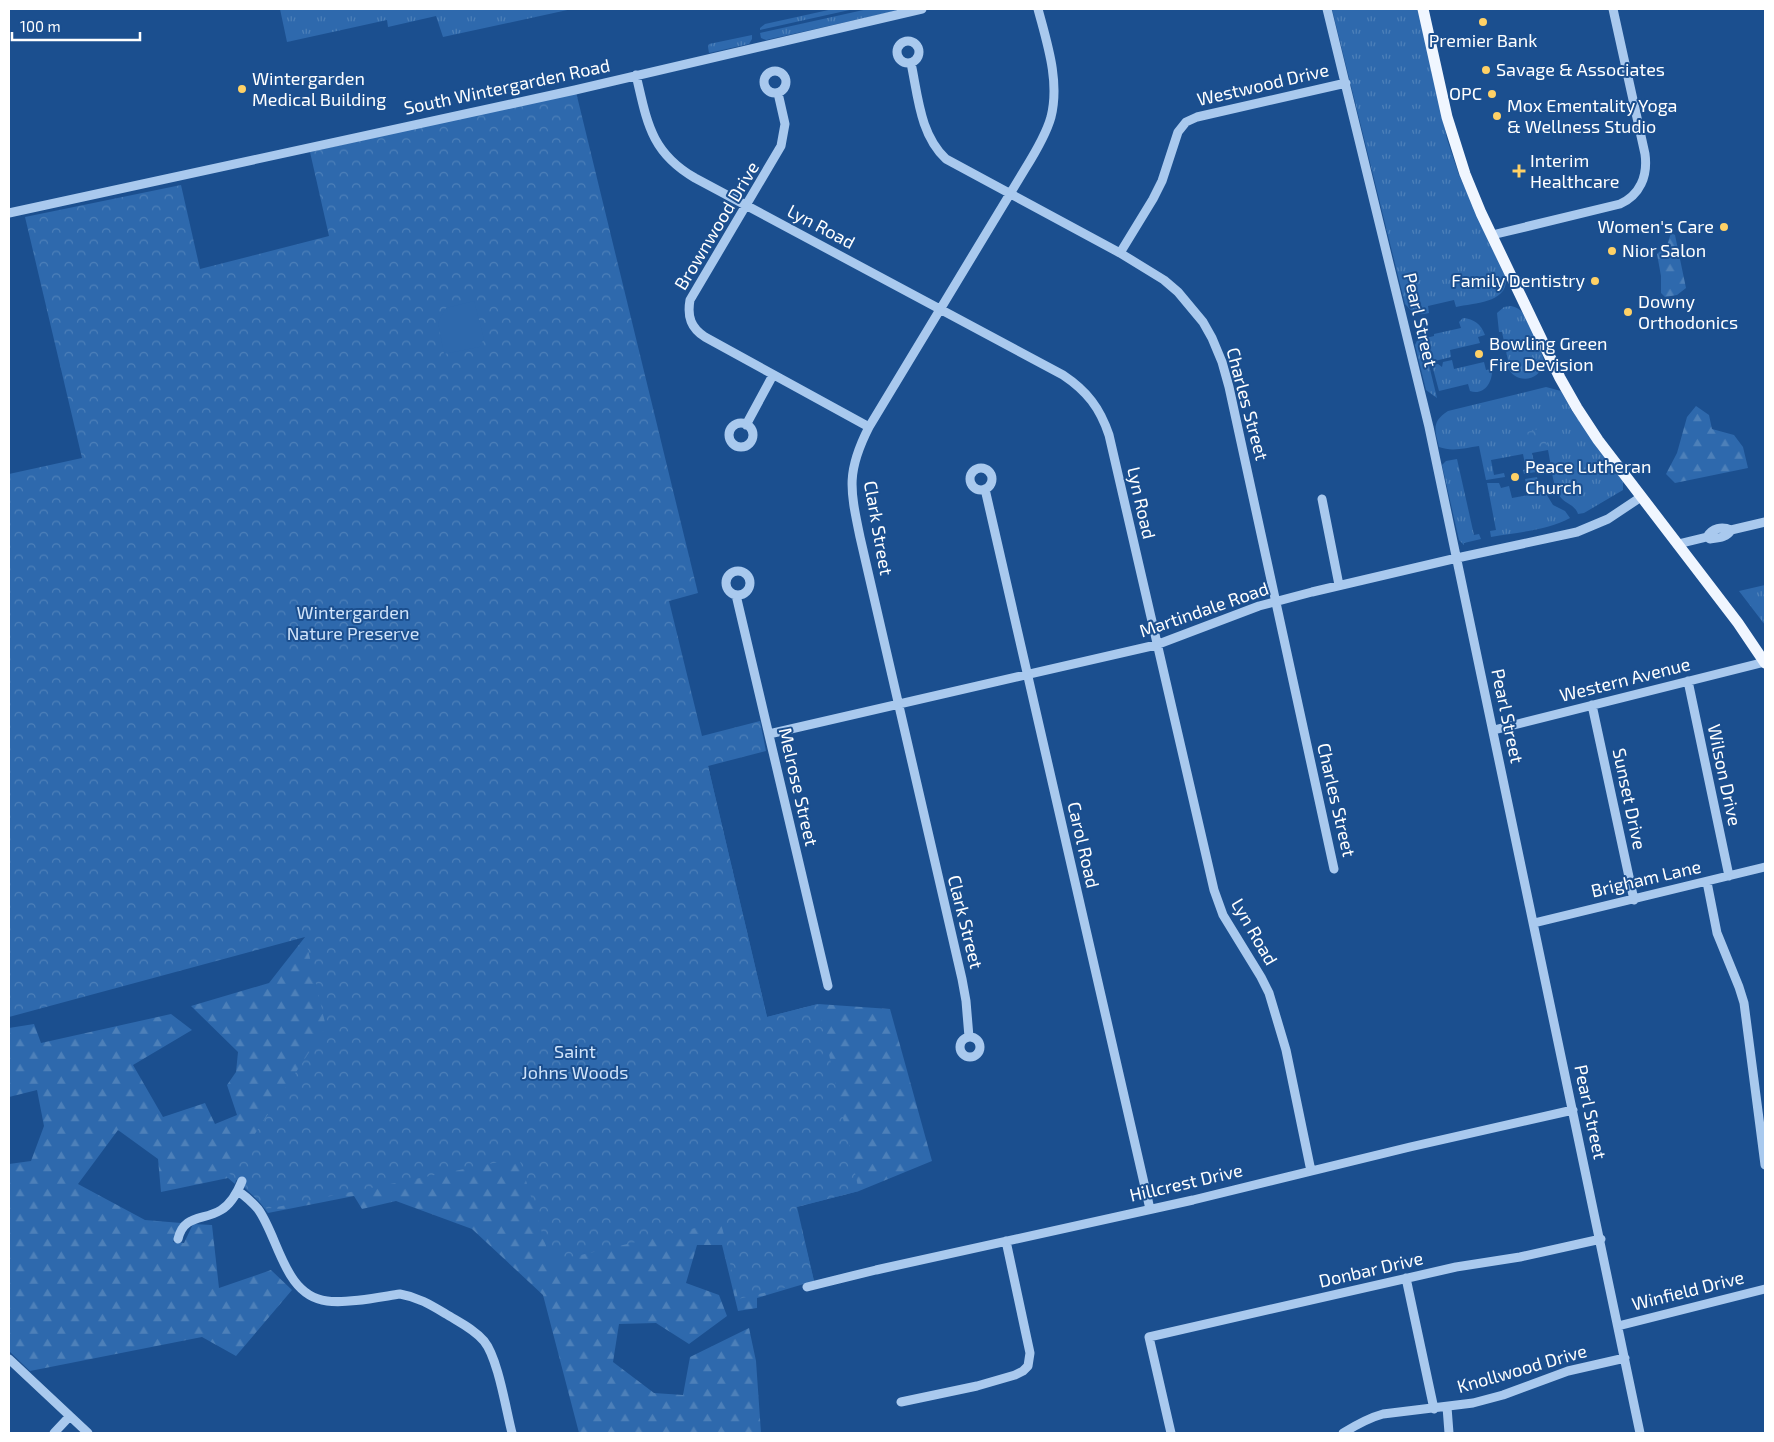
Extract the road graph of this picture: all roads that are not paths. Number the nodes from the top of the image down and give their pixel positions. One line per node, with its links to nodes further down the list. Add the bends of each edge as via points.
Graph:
1 (922, 9): 7 (street, South Wintergarden Road)
2 (1038, 9): 10 (street, Clark Street, via 1052,69 1053,106 1042,138)
3 (1327, 9): 8 (street, Pearl Street)
4 (1423, 9): 13 (main road, via 1456,147)
5 (1613, 9): 13 (street, via 1646,160 1642,184 1620,204)
6 (911, 63): 10 (street, Charles Street, via 923,120 937,150 956,166)
7 (636, 75): 11 (street, Lyn Road, via 652,136 667,156 692,176); 12 (street, South Wintergarden Road)
8 (1346, 83): 14 (street, Westwood Drive, via 1197,116 1186,122 1178,132 1153,198); 24 (street, Pearl Street)
9 (778, 92): 11 (street, Brownwood Drive, via 784,119 783,140)
10 (1010, 194): 14 (street, Charles Street); 15 (street, Clark Street)
11 (747, 206): 15 (street, Lyn Road); 16 (street, Brownwood Drive, via 690,300 688,316 698,332)
12 (9, 212)
13 (1492, 235): 20 (main road, via 1577,408)
14 (1120, 253): 27 (street, Charles Street, via 1178,292 1212,338 1229,387)
15 (940, 308): 18 (street, Clark Street); 28 (street, Lyn Road, via 1069,379 1100,411 1109,435)
16 (773, 374): 17 (street); 18 (street, Brownwood Drive)
17 (746, 425)
18 (869, 426): 32 (street, Clark Street, via 854,460 851,485)
19 (985, 489): 30 (street, Carol Road)
20 (1641, 497): 23 (main road); 24 (street, Martindale Road, via 1608,519 1577,532)
21 (1322, 499): 25 (street)
22 (1765, 522): 23 (street, via 1731,530 1722,538 1708,537)
23 (1678, 544): 29 (main road)
24 (1458, 558): 25 (street, Martindale Road); 34 (street, Pearl Street)
25 (1339, 585): 27 (street, Martindale Road)
26 (736, 595): 35 (street, Melrose Street)
27 (1277, 602): 28 (street, Martindale Road); 37 (street, Charles Street)
28 (1156, 645): 30 (street, Martindale Road); 46 (street, Lyn Road, via 1214,890 1223,915 1269,993 1286,1050)
29 (1765, 662): 31 (street, Western Avenue)
30 (1027, 675): 32 (street, Martindale Road); 49 (street, Carol Road)
31 (1688, 681): 33 (street, Western Avenue); 38 (street, Wilson Drive)
32 (898, 705): 35 (street, Martindale Road); 43 (street, Clark Street, via 962,978)
33 (1592, 705): 34 (street, Western Avenue); 40 (street, Sunset Drive)
34 (1494, 730): 41 (street, Pearl Street)
35 (769, 734): 42 (street, Melrose Street)
36 (1765, 867): 38 (street, Brigham Lane)
37 (1334, 869)
38 (1729, 876): 39 (street, Brigham Lane)
39 (1707, 882): 40 (street, Brigham Lane); 45 (street, via 1717,933 1744,1003)
40 (1634, 900): 41 (street, Brigham Lane)
41 (1534, 923): 44 (street, Pearl Street)
42 (828, 986)
43 (969, 1037)
44 (1573, 1110): 46 (street, Hillcrest Drive); 51 (street, Pearl Street)
45 (1765, 1165)
46 (1311, 1170): 49 (street, Hillcrest Drive)
47 (242, 1181): 48 (street)
48 (238, 1191): 50 (street, via 226,1207 186,1224); 65 (street, via 258,1210 287,1269 307,1294 334,1302 400,1294 410,1296 479,1335 494,1358)
49 (1150, 1209): 52 (street, Hillcrest Drive)
50 (178, 1239)
51 (1600, 1240): 53 (street, Donbar Drive); 56 (street, Pearl Street)
52 (1006, 1242): 54 (street, Hillcrest Drive); 59 (street, via 1030,1353 1028,1366 1015,1375)
53 (1406, 1278): 61 (street); 66 (street, Donbar Drive, via 1149,1337)
54 (807, 1287)
55 (1765, 1289): 56 (street, Winfield Drive)
56 (1618, 1326): 57 (street, Pearl Street)
57 (1625, 1358): 60 (street, Knollwood Drive, via 1550,1377 1503,1396); 69 (street, Pearl Street)
58 (9, 1359): 62 (street)
59 (901, 1402)
60 (1447, 1407): 61 (street, Knollwood Drive); 68 (street)
61 (1434, 1409): 67 (street, Knollwood Drive, via 1383,1414 1359,1422)
62 (70, 1417): 63 (street); 64 (street)
63 (54, 1433)
64 (88, 1433)
65 (512, 1433)
66 (1171, 1433)
67 (1343, 1433)
68 (1449, 1433)
69 (1640, 1433)

